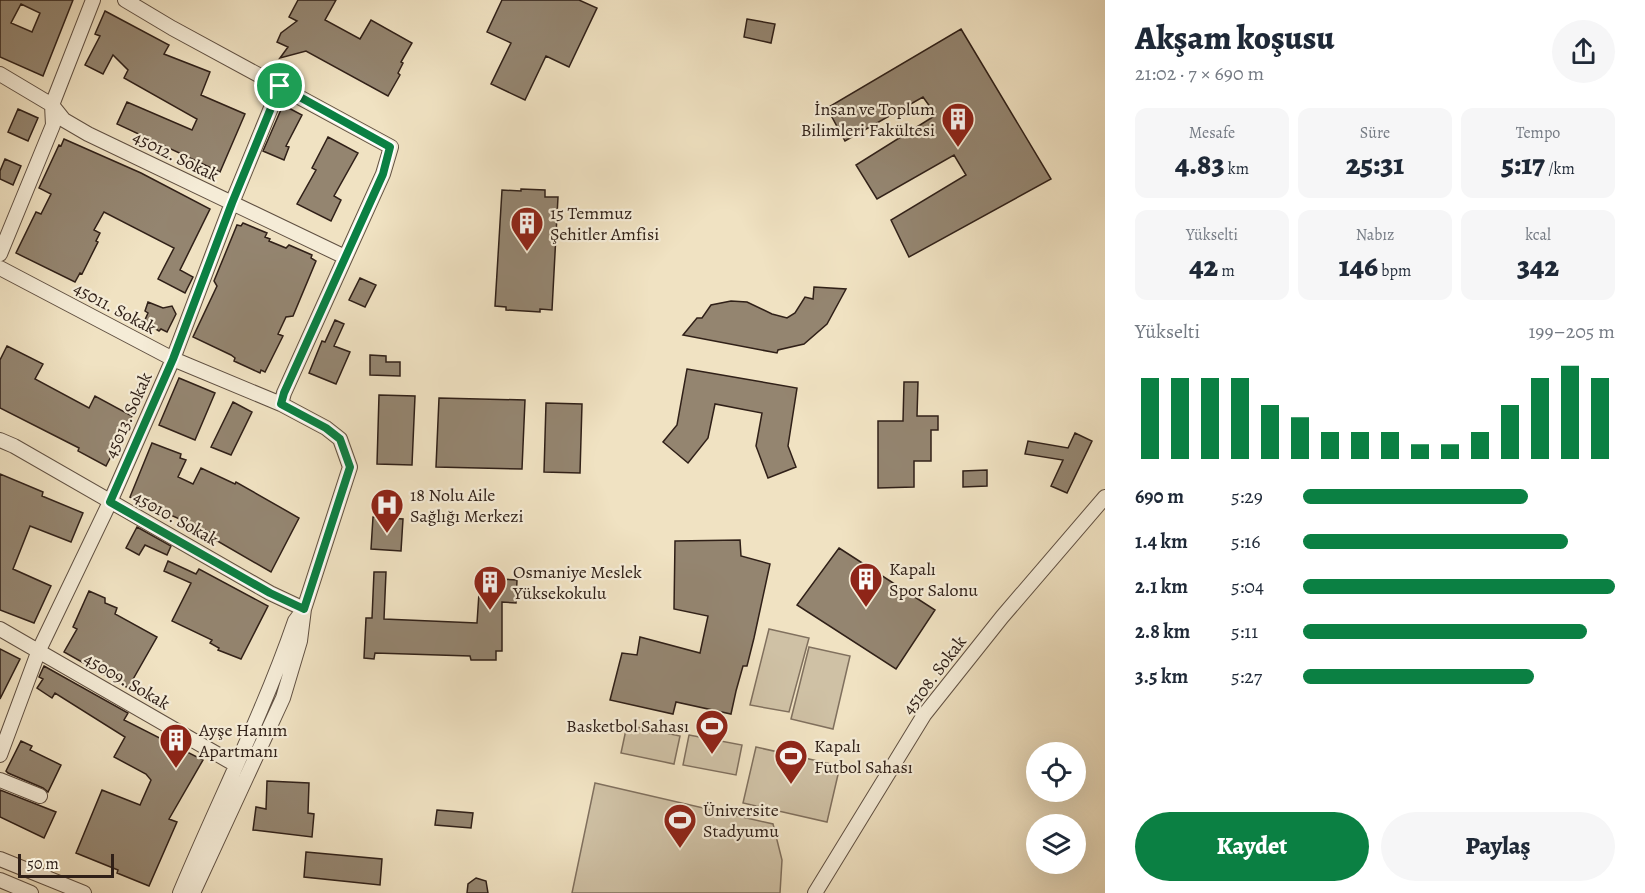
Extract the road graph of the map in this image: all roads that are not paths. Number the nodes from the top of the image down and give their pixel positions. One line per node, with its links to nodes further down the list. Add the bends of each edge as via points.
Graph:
1 (93, 0): 5 (street)
2 (125, 0): 4 (street)
3 (0, 74): 5 (street, 45012. Sokak)
4 (280, 86): 6 (street, 45013. Sokak); 8 (street, via 390,147 383,174)
5 (52, 105): 6 (street, 45012. Sokak, via 64,120 88,134); 7 (street, via 53,125)
6 (232, 203): 8 (street, 45012. Sokak); 10 (street, 45013. Sokak)
7 (0, 254)
8 (345, 257): 11 (street)
9 (0, 267): 10 (street, 45011. Sokak)
10 (173, 359): 11 (street, 45011. Sokak); 14 (street, 45013. Sokak)
11 (281, 404): 15 (street, 45011. Sokak, via 340,439 350,467)
12 (0, 440): 14 (street, 45010. Sokak)
13 (1105, 500): 28 (street, 45108. Sokak, via 1002,617 924,715)
14 (110, 502): 15 (street, 45010. Sokak); 17 (street, 45013. Sokak)
15 (304, 609): 19 (street, via 295,621 273,686); 27 (street, via 300,641 283,698)
16 (0, 629): 17 (street, 45009. Sokak)
17 (39, 650): 18 (street, 45013. Sokak); 19 (street, 45009. Sokak)
18 (0, 755)
19 (236, 765): 26 (street)
20 (0, 780): 21 (street)
21 (40, 796)
22 (0, 859): 25 (street)
23 (0, 880): 24 (street)
24 (31, 893)
25 (84, 893)
26 (180, 893)
27 (193, 893)
28 (815, 893)

